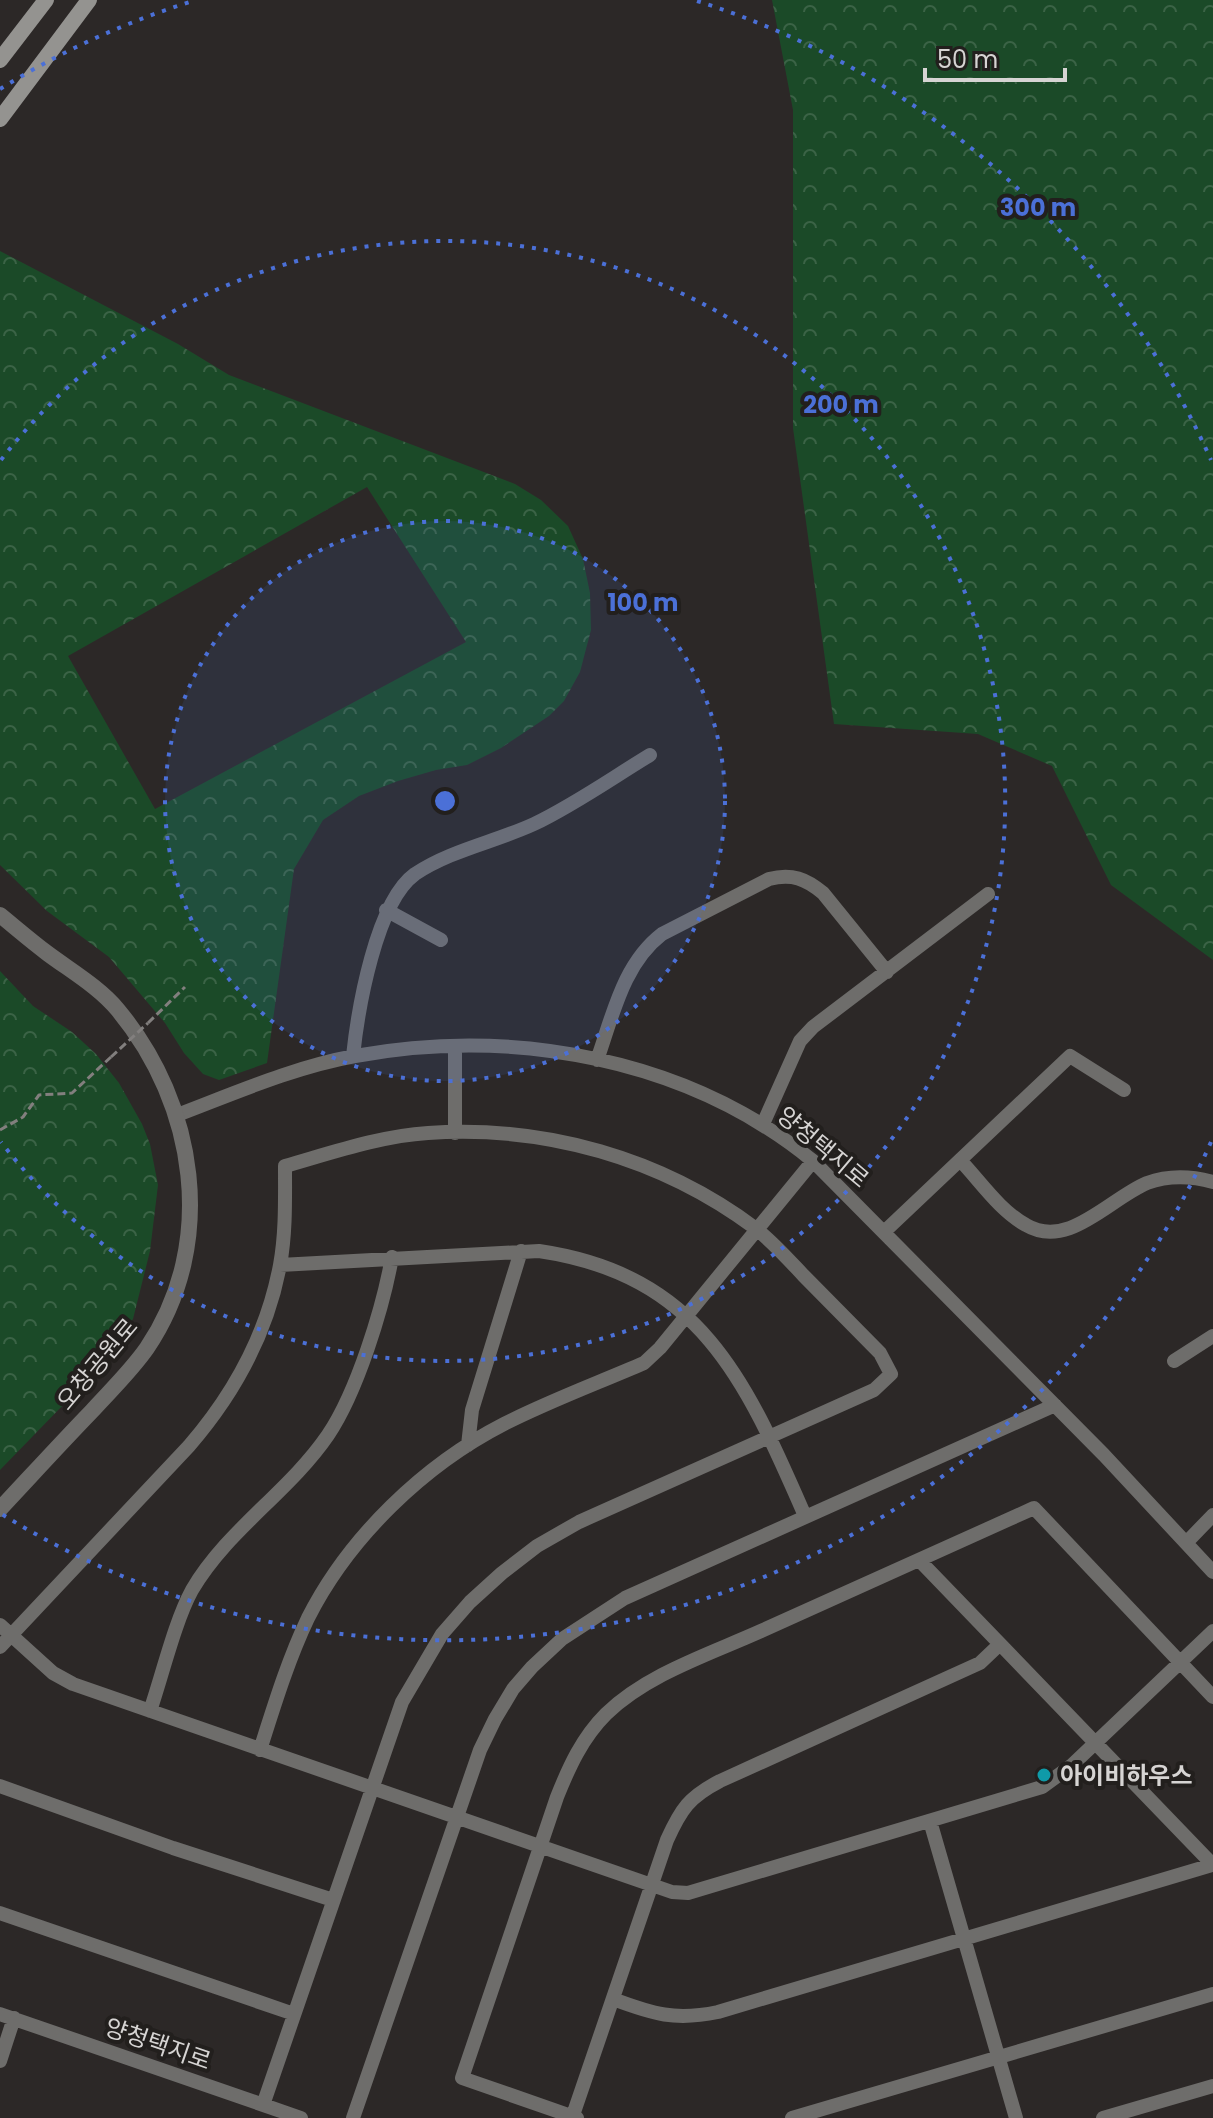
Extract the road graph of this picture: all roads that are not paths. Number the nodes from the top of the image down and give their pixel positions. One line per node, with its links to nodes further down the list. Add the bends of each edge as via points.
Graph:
1 (46, 0): 3 (main road)
2 (89, 0): 4 (main road)
3 (0, 60)
4 (0, 119)
5 (650, 755): 7 (street, via 534,824 413,876)
6 (988, 894): 10 (street)
7 (386, 910): 9 (street); 12 (street)
8 (0, 915): 15 (street, 오창공원로, via 117,1008 164,1081)
9 (441, 940)
10 (887, 972): 13 (street, via 810,882 796,876 769,879 647,945 628,975); 16 (street, via 800,1041)
11 (455, 1047): 12 (street, 양청택지로); 13 (street, 양청택지로, via 500,1046); 17 (street)
12 (353, 1056): 15 (street, 양청택지로)
13 (597, 1060): 16 (street, 양청택지로, via 685,1085)
14 (1124, 1090): 18 (street, via 1070,1056)
15 (177, 1115): 32 (street, 오창공원로, via 190,1169 191,1202 187,1244 172,1299 125,1376)
16 (763, 1124): 19 (street, 양청택지로)
17 (455, 1133): 21 (street, via 554,1140 626,1158 694,1188); 25 (street, via 387,1140 285,1166)
18 (960, 1160): 20 (street, via 1023,1224 1053,1234 1148,1183 1189,1177); 22 (street)
19 (813, 1161): 21 (street); 22 (street, 양청택지로)
20 (1213, 1182)
21 (756, 1229): 26 (street); 30 (street, via 880,1353 891,1374 874,1390)
22 (884, 1232): 29 (street, 양청택지로)
23 (521, 1251): 24 (street); 26 (street, via 575,1256 613,1269); 31 (street, via 472,1410)
24 (392, 1257): 25 (street); 44 (street, via 362,1363 328,1434 208,1565 191,1593)
25 (280, 1265): 38 (street, via 253,1349 217,1413)
26 (685, 1316): 30 (street, via 728,1362); 31 (street, via 644,1363)
27 (1213, 1336): 28 (street)
28 (1174, 1361)
29 (1055, 1405): 34 (street); 35 (street, 양청택지로)
30 (769, 1436): 34 (street); 48 (street, via 579,1522 502,1573 442,1634 420,1668)
31 (468, 1445): 46 (street, via 426,1475 353,1549 309,1618)
32 (0, 1509)
33 (1213, 1515): 35 (street)
34 (805, 1516): 49 (street, via 625,1598 562,1639 513,1689 495,1719)
35 (1186, 1543): 37 (street, 양청택지로)
36 (919, 1560): 40 (street); 42 (street, via 1034,1508); 51 (street, via 625,1698 587,1735 573,1758)
37 (1213, 1572)
38 (6, 1630): 41 (street); 44 (street, via 53,1673)
39 (1213, 1631): 42 (street)
40 (1000, 1644): 45 (street); 53 (street, via 980,1663 704,1789 679,1814)
41 (0, 1647)
42 (1180, 1662): 43 (street); 45 (street)
43 (1213, 1697)
44 (150, 1711): 46 (street)
45 (1095, 1743): 50 (street, via 1042,1787); 52 (street)
46 (260, 1750): 48 (street)
47 (0, 1786): 54 (street)
48 (371, 1789): 49 (street); 54 (street)
49 (456, 1819): 51 (street); 66 (street)
50 (930, 1821): 53 (street, via 688,1893); 56 (street)
51 (540, 1847): 53 (street); 67 (street, via 462,2078)
52 (1213, 1865): 56 (street)
53 (651, 1885): 58 (street)
54 (333, 1900): 59 (street)
55 (0, 1913): 59 (street)
56 (964, 1938): 58 (street, via 693,2017 654,2014); 61 (street)
57 (1213, 1994): 61 (street)
58 (613, 1999): 67 (street)
59 (294, 2014): 64 (street)
60 (7, 2016): 62 (street); 64 (street, 양청택지로)
61 (998, 2056): 68 (street); 69 (street)
62 (0, 2061)
63 (1213, 2086): 70 (street)
64 (263, 2105): 65 (street, 양청택지로)
65 (301, 2118)
66 (353, 2118)
67 (574, 2118)
68 (792, 2118)
69 (1016, 2118)
70 (1103, 2118)

